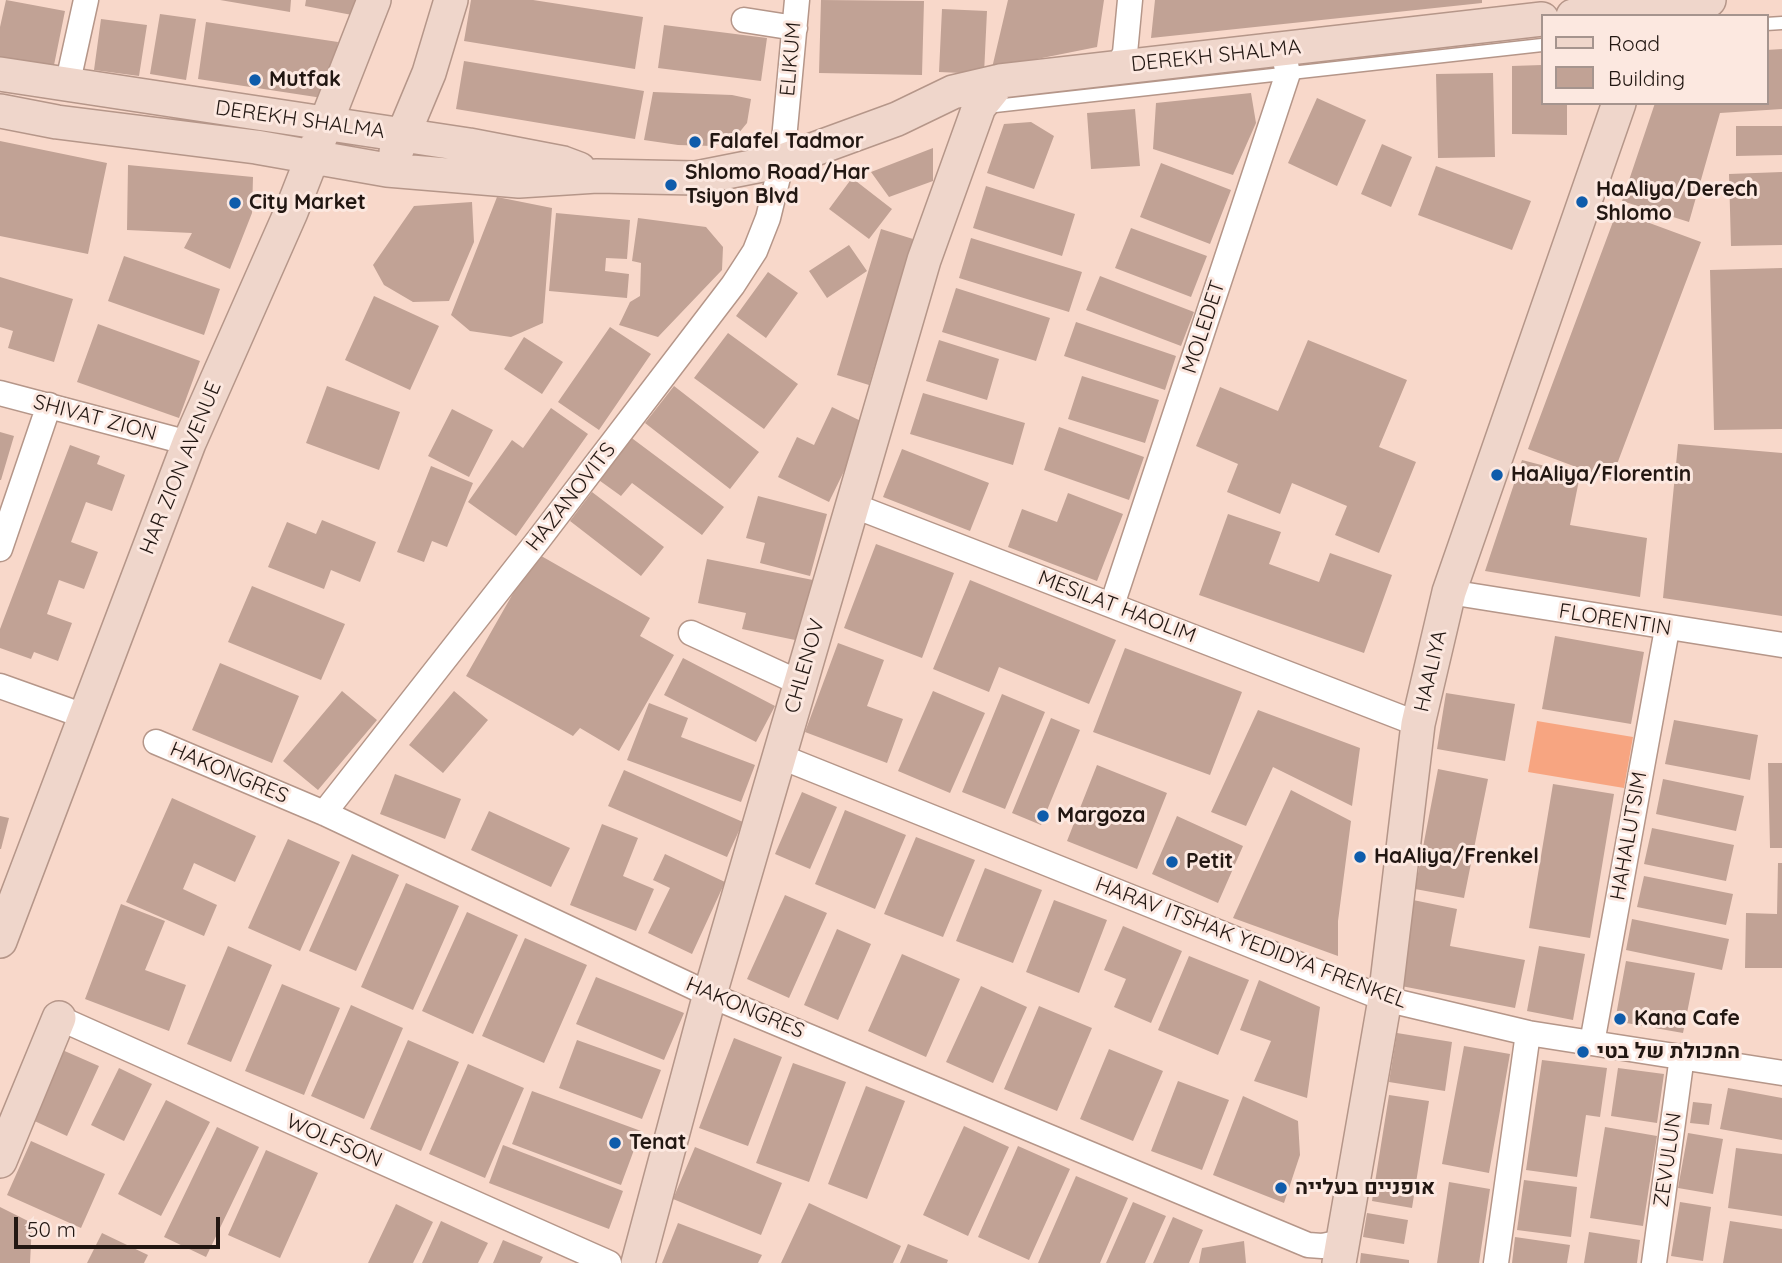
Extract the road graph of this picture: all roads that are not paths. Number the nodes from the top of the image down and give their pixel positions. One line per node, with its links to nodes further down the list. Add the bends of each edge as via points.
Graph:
1 (86, 0): 18 (street)
2 (374, 0): 23 (street, HAR ZION AVENUE)
3 (451, 0): 15 (street)
4 (796, 0): 11 (street, ELIKUM)
5 (1130, 0): 14 (street, via 1125,53)
6 (1709, 0): 7 (street)
7 (1631, 8): 8 (street)
8 (1587, 10)
9 (1540, 19): 13 (street, DEREKH SHALMA)
10 (744, 20): 11 (street)
11 (795, 27): 27 (street, ELIKUM)
12 (1540, 45): 13 (lane, DEREKH SHALMA)
13 (1285, 61): 14 (street, DEREKH SHALMA); 20 (lane, DEREKH SHALMA); 36 (street, MOLEDET)
14 (1118, 66): 17 (street, DEREKH SHALMA)
15 (429, 73): 24 (street); 25 (street, via 436,115 456,139)
16 (0, 74): 18 (street, DEREKH SHALMA)
17 (1000, 81): 20 (street, CHLENOV); 22 (street, DEREKH SHALMA, via 953,92)
18 (67, 86): 23 (street, DEREKH SHALMA)
19 (1618, 105): 35 (street, HAALIYA)
20 (979, 107): 22 (street, DEREKH SHALMA); 33 (street, CHLENOV, via 924,260)
21 (0, 111): 26 (street, DEREKH SHALMA)
22 (897, 119): 27 (street, DEREKH SHALMA)
23 (327, 123): 24 (street, DEREKH SHALMA); 26 (street, HAR ZION AVENUE)
24 (404, 135): 25 (street, DEREKH SHALMA); 28 (street)
25 (469, 145): 29 (street, DEREKH SHALMA, via 563,163)
26 (313, 157): 28 (street, DEREKH SHALMA); 32 (street, HAR ZION AVENUE)
27 (782, 161): 29 (street, DEREKH SHALMA, via 696,178); 46 (street, HAZANOVITS, via 755,251 733,285)
28 (387, 170): 29 (street, DEREKH SHALMA, via 519,181)
29 (597, 176)
30 (0, 393): 31 (street, SHIVAT ZION)
31 (49, 405): 32 (street, SHIVAT ZION); 34 (street)
32 (189, 443): 42 (street, HAR ZION AVENUE)
33 (852, 505): 36 (street, MESILAT HAOLIM); 40 (street, CHLENOV)
34 (0, 549)
35 (1449, 592): 37 (street, FLORENTIN); 43 (street, HAALIYA)
36 (1112, 605): 43 (street, MESILAT HAOLIM)
37 (1667, 629): 39 (street, FLORENTIN); 52 (street, HAHALUTSIM)
38 (691, 633): 40 (street)
39 (1782, 645)
40 (800, 683): 45 (street, CHLENOV)
41 (0, 686): 42 (street)
42 (84, 716): 47 (street, HAR ZION AVENUE)
43 (1419, 724): 49 (street, HAALIYA)
44 (156, 742): 46 (street, HAKONGRES)
45 (779, 756): 48 (street, CHLENOV); 49 (street, HARAV ITSHAK YEDIDYA FRENKEL)
46 (324, 813): 48 (street, HAKONGRES)
47 (0, 942)
48 (710, 994): 56 (street, HAKONGRES, via 1308,1245); 58 (street, CHLENOV)
49 (1385, 999): 51 (street, HARAV ITSHAK YEDIDYA FRENKEL); 56 (street, HAALIYA)
50 (60, 1018): 55 (street); 57 (street, WOLFSON)
51 (1528, 1033): 52 (street, HARAV ITSHAK YEDIDYA FRENKEL); 59 (street)
52 (1592, 1043): 53 (street, HARAV ITSHAK YEDIDYA FRENKEL)
53 (1682, 1056): 54 (street, HARAV ITSHAK YEDIDYA FRENKEL); 60 (street, ZEVULUN)
54 (1782, 1073)
55 (0, 1161)
56 (1341, 1252)
57 (609, 1263)
58 (638, 1263)
59 (1496, 1263)
60 (1654, 1263)

